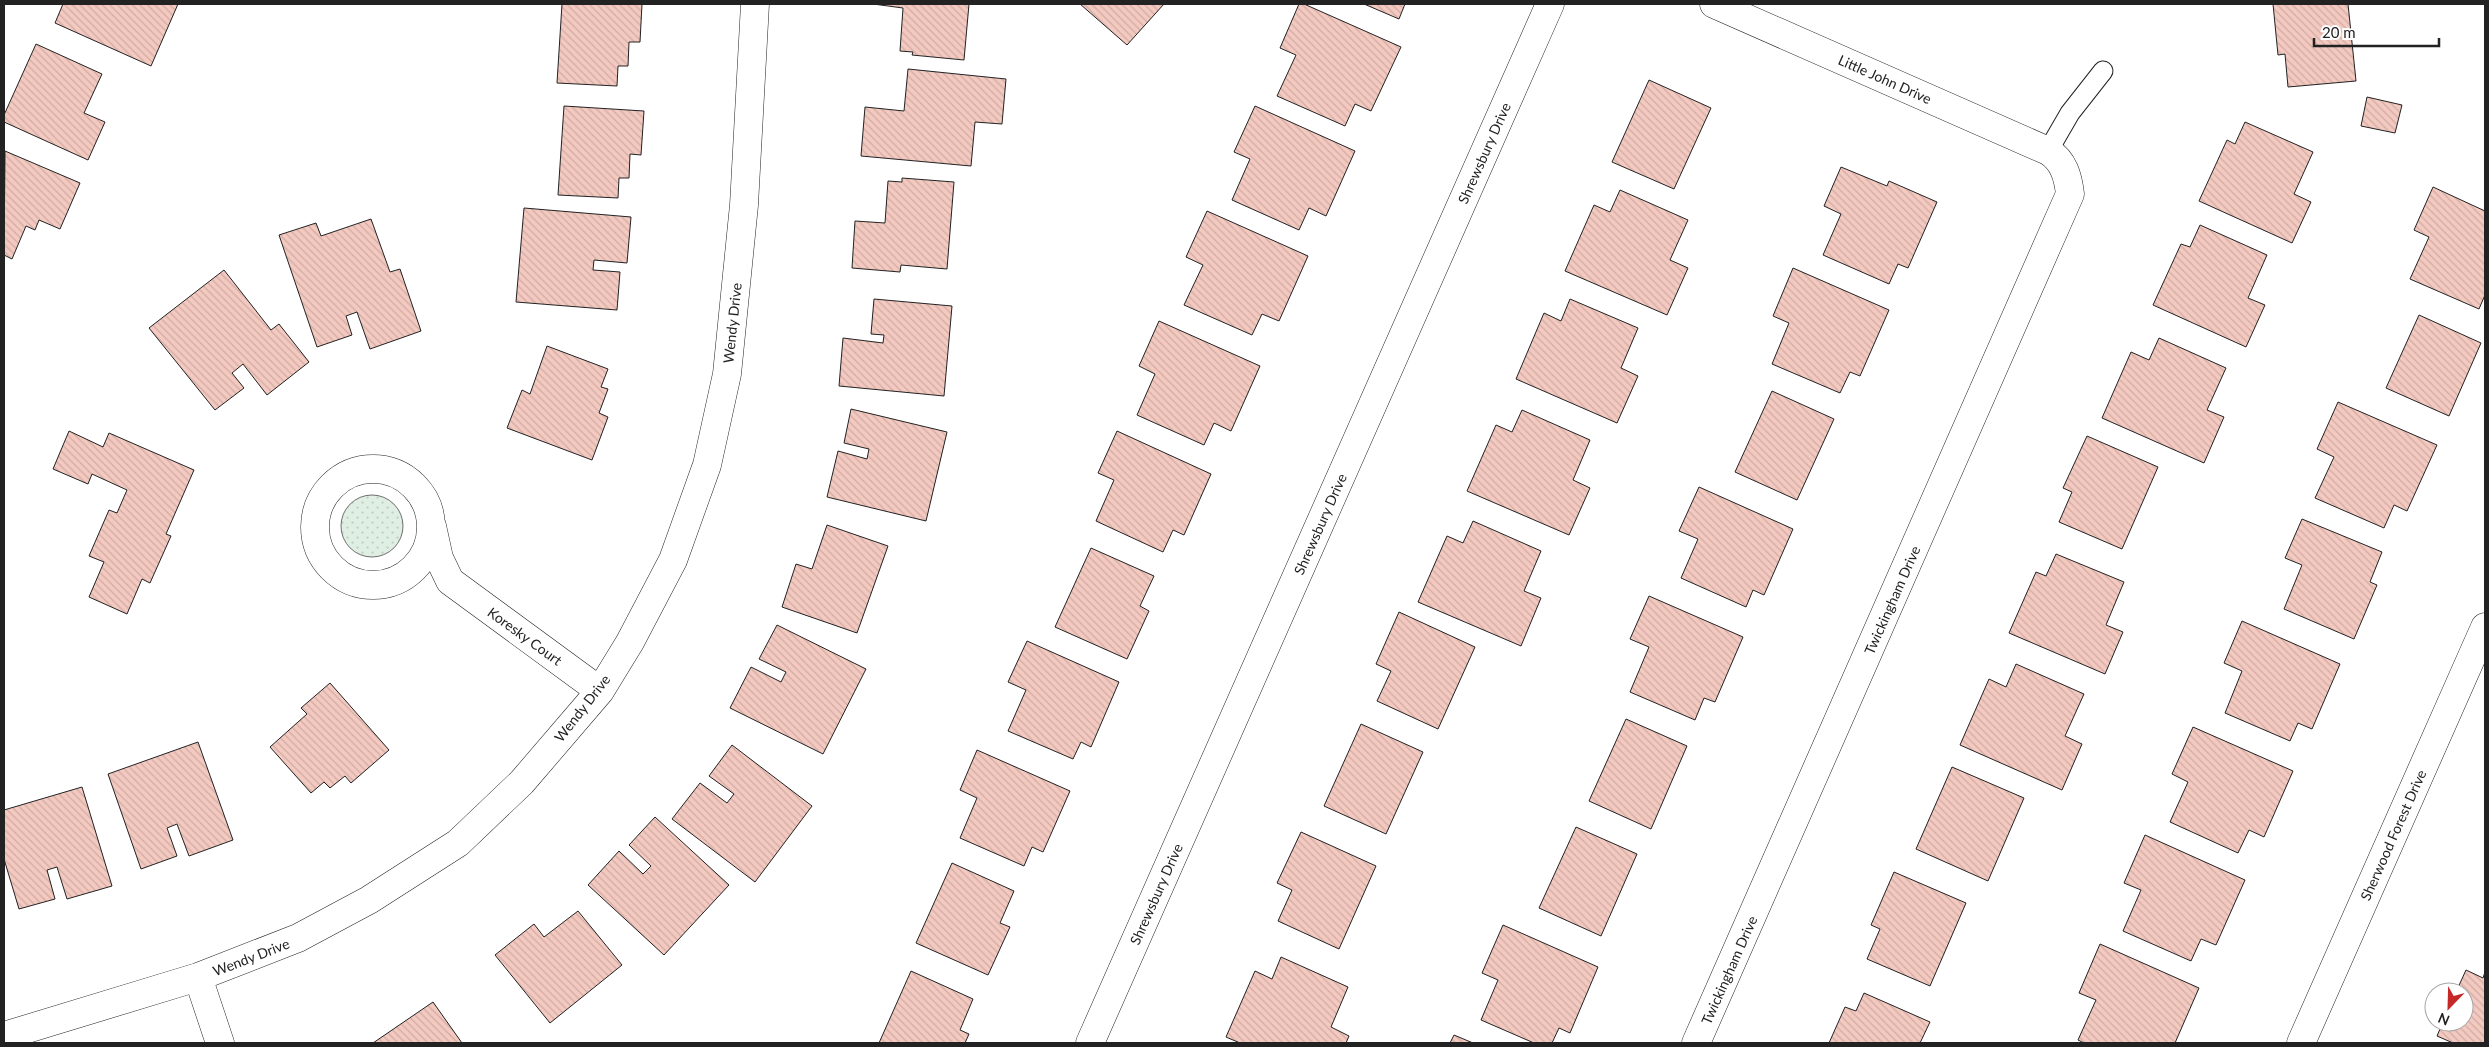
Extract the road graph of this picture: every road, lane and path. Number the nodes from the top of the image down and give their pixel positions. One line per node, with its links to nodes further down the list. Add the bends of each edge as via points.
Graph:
1 (755, 4): 10 (street, Wendy Drive, via 744,205 727,374 709,456 673,560 630,642)
2 (1550, 4): 14 (street, Shrewsbury Drive)
3 (1714, 4): 5 (street, Little John Drive)
4 (2103, 71): 5 (lane, via 2070,113)
5 (2051, 153): 15 (street, Twickingham Drive, via 2067,174 2070,194 2064,211)
6 (432, 523): 7 (street, Koresky Court, via 439,558); 8 (street, Koresky Court, via 430,542 422,561); 8 (street, Koresky Court, via 427,504 417,489 402,476 384,470 365,469 347,474 320,500 314,518 314,537 334,572 351,582 370,586)
7 (450, 581): 8 (street, Koresky Court, via 424,579); 10 (street, Koresky Court)
8 (390, 584)
9 (2485, 627): 16 (street, Sherwood Forest Drive)
10 (600, 690): 11 (street, Wendy Drive, via 522,782 458,843 369,900 298,938)
11 (198, 977): 12 (street, Wendy Drive); 13 (street)
12 (4, 1036)
13 (220, 1043)
14 (1090, 1043)
15 (1696, 1043)
16 (2301, 1043)

